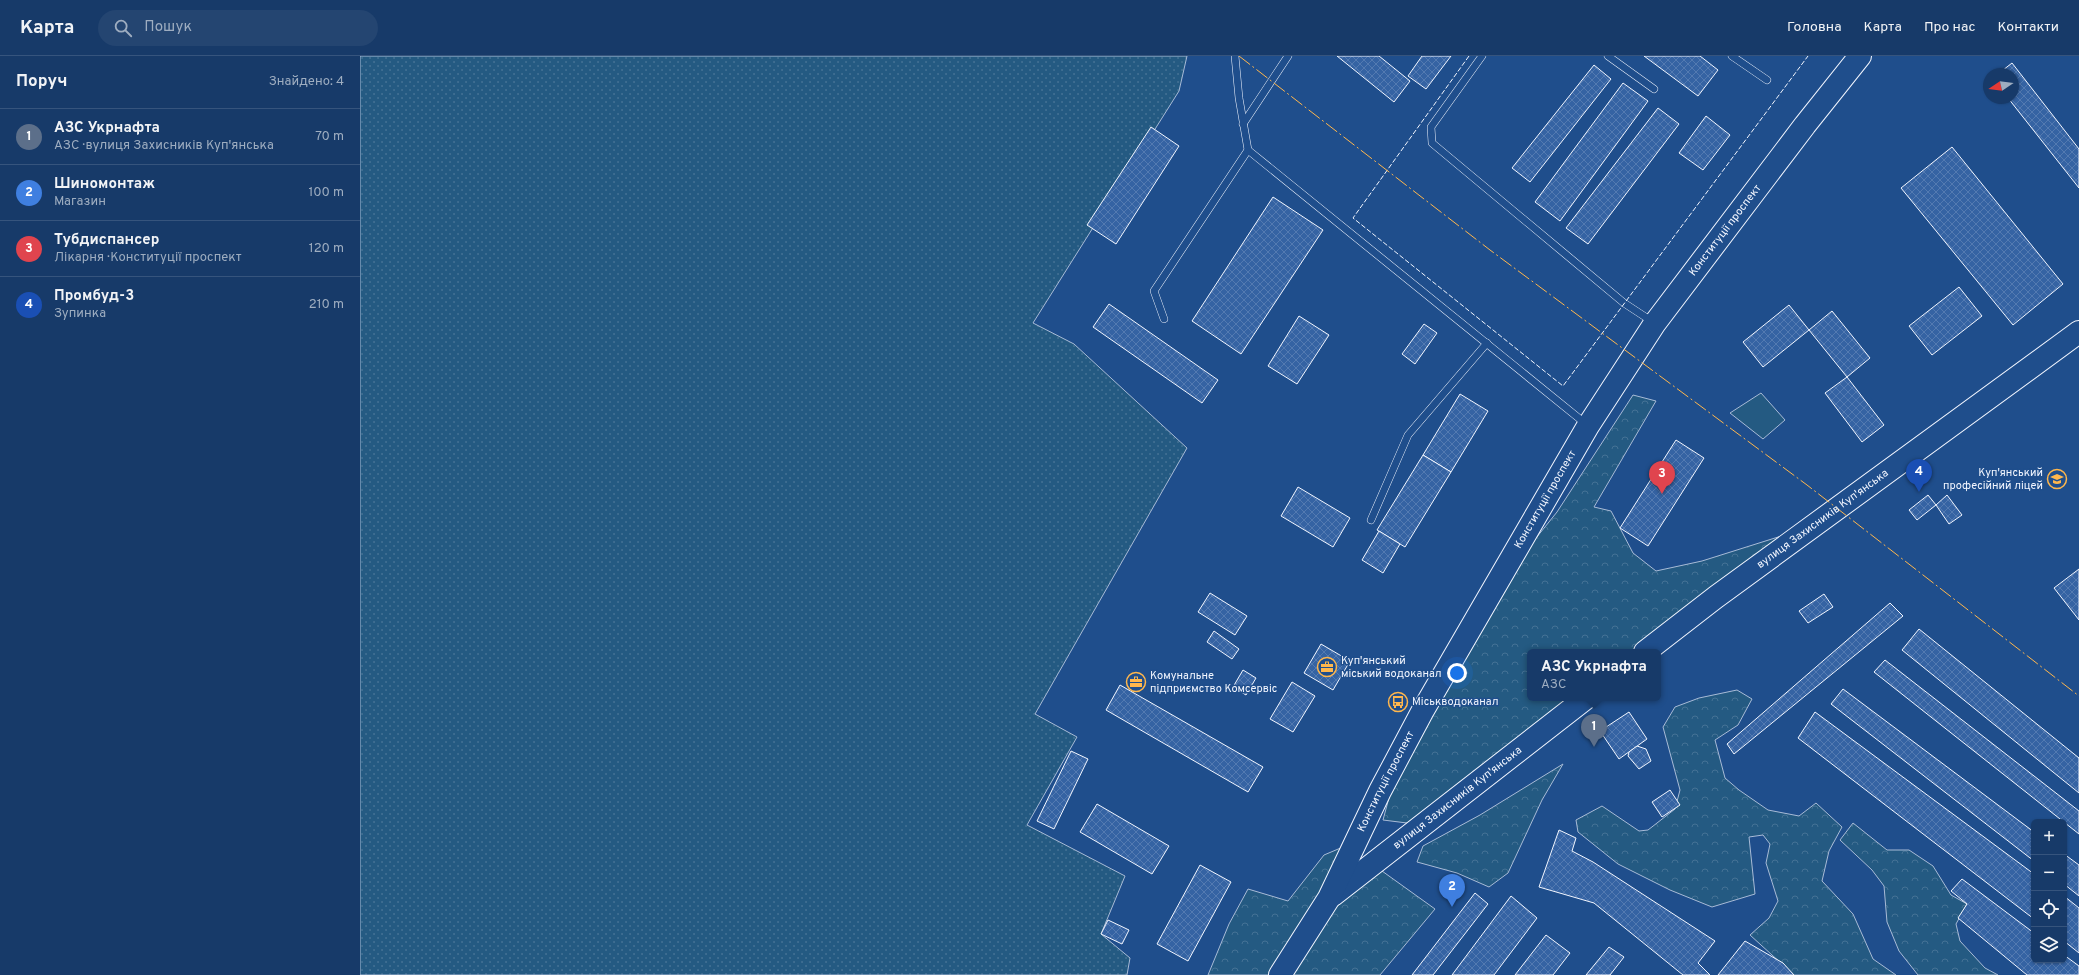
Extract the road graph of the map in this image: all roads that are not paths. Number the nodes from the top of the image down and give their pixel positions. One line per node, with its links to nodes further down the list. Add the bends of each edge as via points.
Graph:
1 (1235, 56): 9 (lane)
2 (1288, 56): 9 (lane)
3 (1482, 56): 12 (lane, via 1430,127 1432,143 1624,303)
4 (1608, 56): 8 (lane)
5 (1732, 56): 7 (lane)
6 (1860, 56): 12 (main road, Конституції проспект)
7 (1767, 80)
8 (1654, 90)
9 (1243, 124): 10 (lane)
10 (1248, 150): 11 (lane, via 1154,291); 14 (lane)
11 (1164, 319)
12 (1655, 323): 15 (main road, Конституції проспект)
13 (2079, 332): 17 (main road, вулиця Захисників Куп'янська, via 1716,597)
14 (1487, 343): 15 (lane); 16 (lane, via 1408,435)
15 (1588, 426): 19 (main road, Конституції проспект, via 1422,712)
16 (1371, 520)
17 (1649, 649)
18 (1582, 701): 19 (main road, вулиця Захисників Куп'янська)
19 (1328, 898): 20 (main road, Конституції проспект)
20 (1280, 975)

